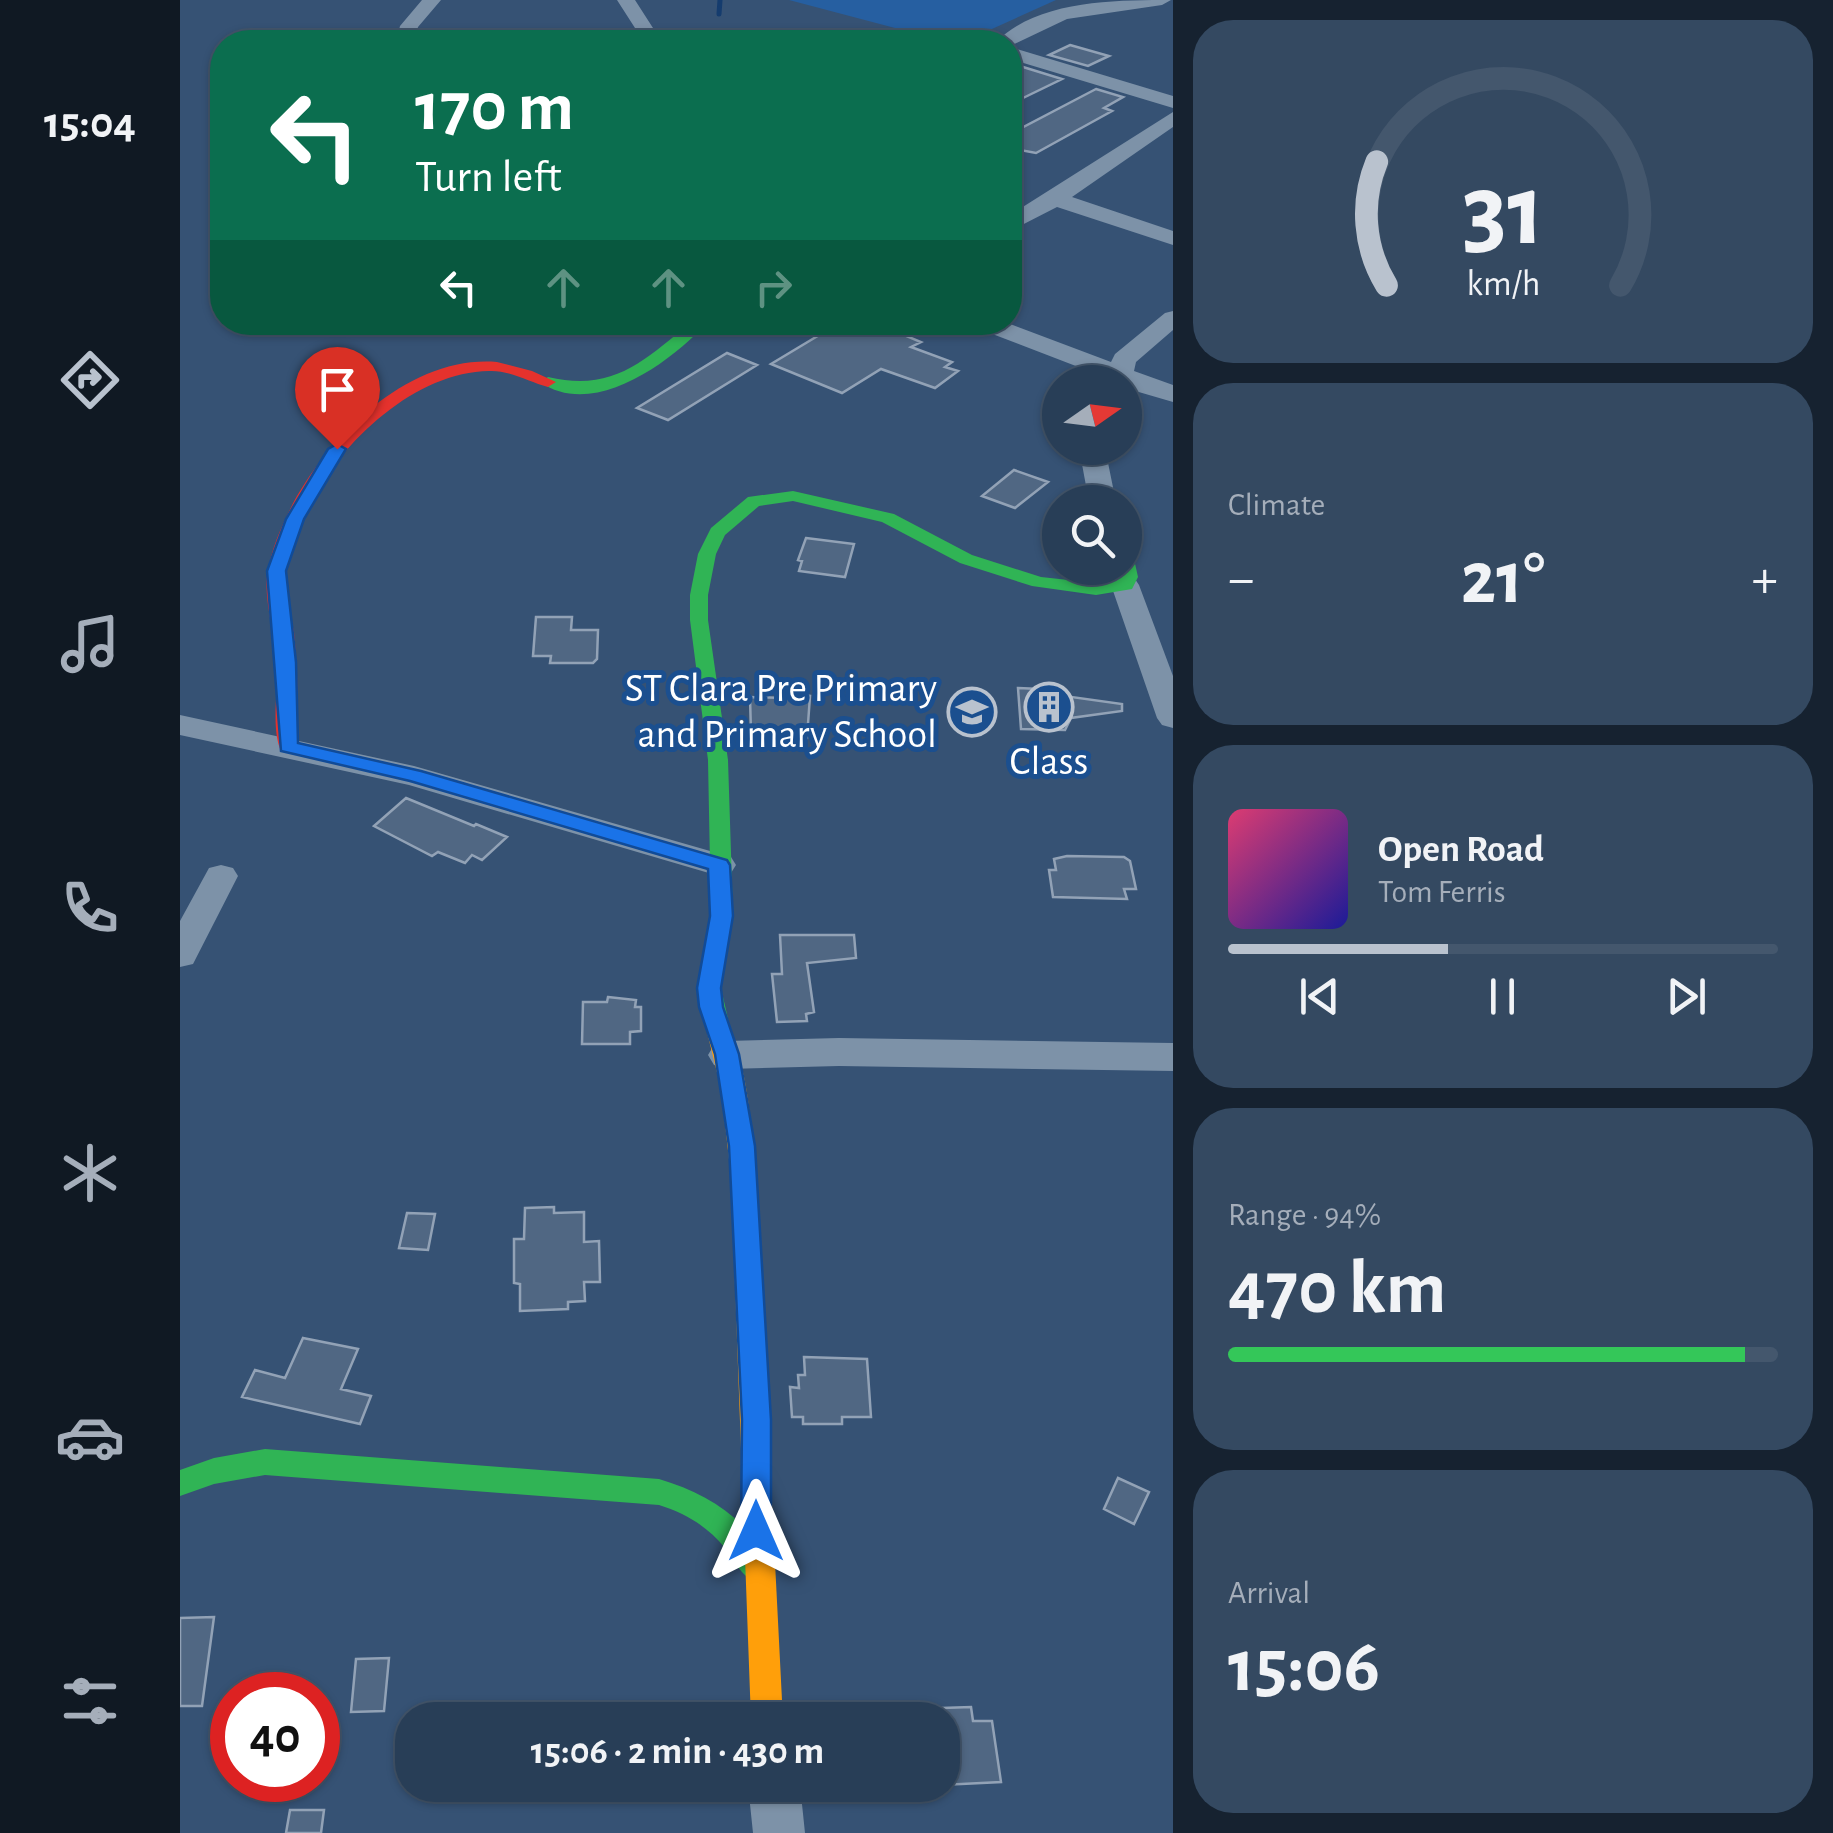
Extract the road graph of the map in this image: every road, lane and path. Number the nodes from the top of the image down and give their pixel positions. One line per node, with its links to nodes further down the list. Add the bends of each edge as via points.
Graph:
1 (432, 0): 4 (street)
2 (626, 0): 5 (street)
3 (1162, 0): 6 (street, via 1062,13)
4 (408, 30)
5 (645, 30)
6 (1022, 30)
7 (1022, 57): 8 (street)
8 (1173, 102)
9 (1173, 118): 10 (street)
10 (1056, 198): 11 (street); 12 (street)
11 (1022, 217)
12 (1173, 238)
13 (1173, 318): 17 (street)
14 (685, 335): 26 (street, via 635,375 603,390 468,368 426,382 354,430 309,492 276,571)
15 (1014, 335): 16 (street)
16 (1087, 365)
17 (1122, 365)
18 (1142, 385): 19 (street)
19 (1173, 394)
20 (1042, 582): 27 (street, via 966,559 876,514 794,496 754,501 716,532 699,595 718,760)
21 (1064, 585): 22 (street)
22 (1103, 585)
23 (1129, 585): 24 (street)
24 (1173, 718)
25 (180, 725): 26 (street)
26 (288, 747): 27 (street, via 414,776)
27 (719, 865): 30 (street, via 722,916 709,988)
28 (221, 876): 29 (street)
29 (180, 955)
30 (727, 1054): 31 (street); 33 (street, via 742,1146 751,1304)
31 (1173, 1057)
32 (180, 1482): 33 (street, via 265,1462 659,1492 690,1498 716,1513)
33 (756, 1568): 34 (street)
34 (766, 1702)
35 (776, 1802): 36 (street)
36 (780, 1833)

